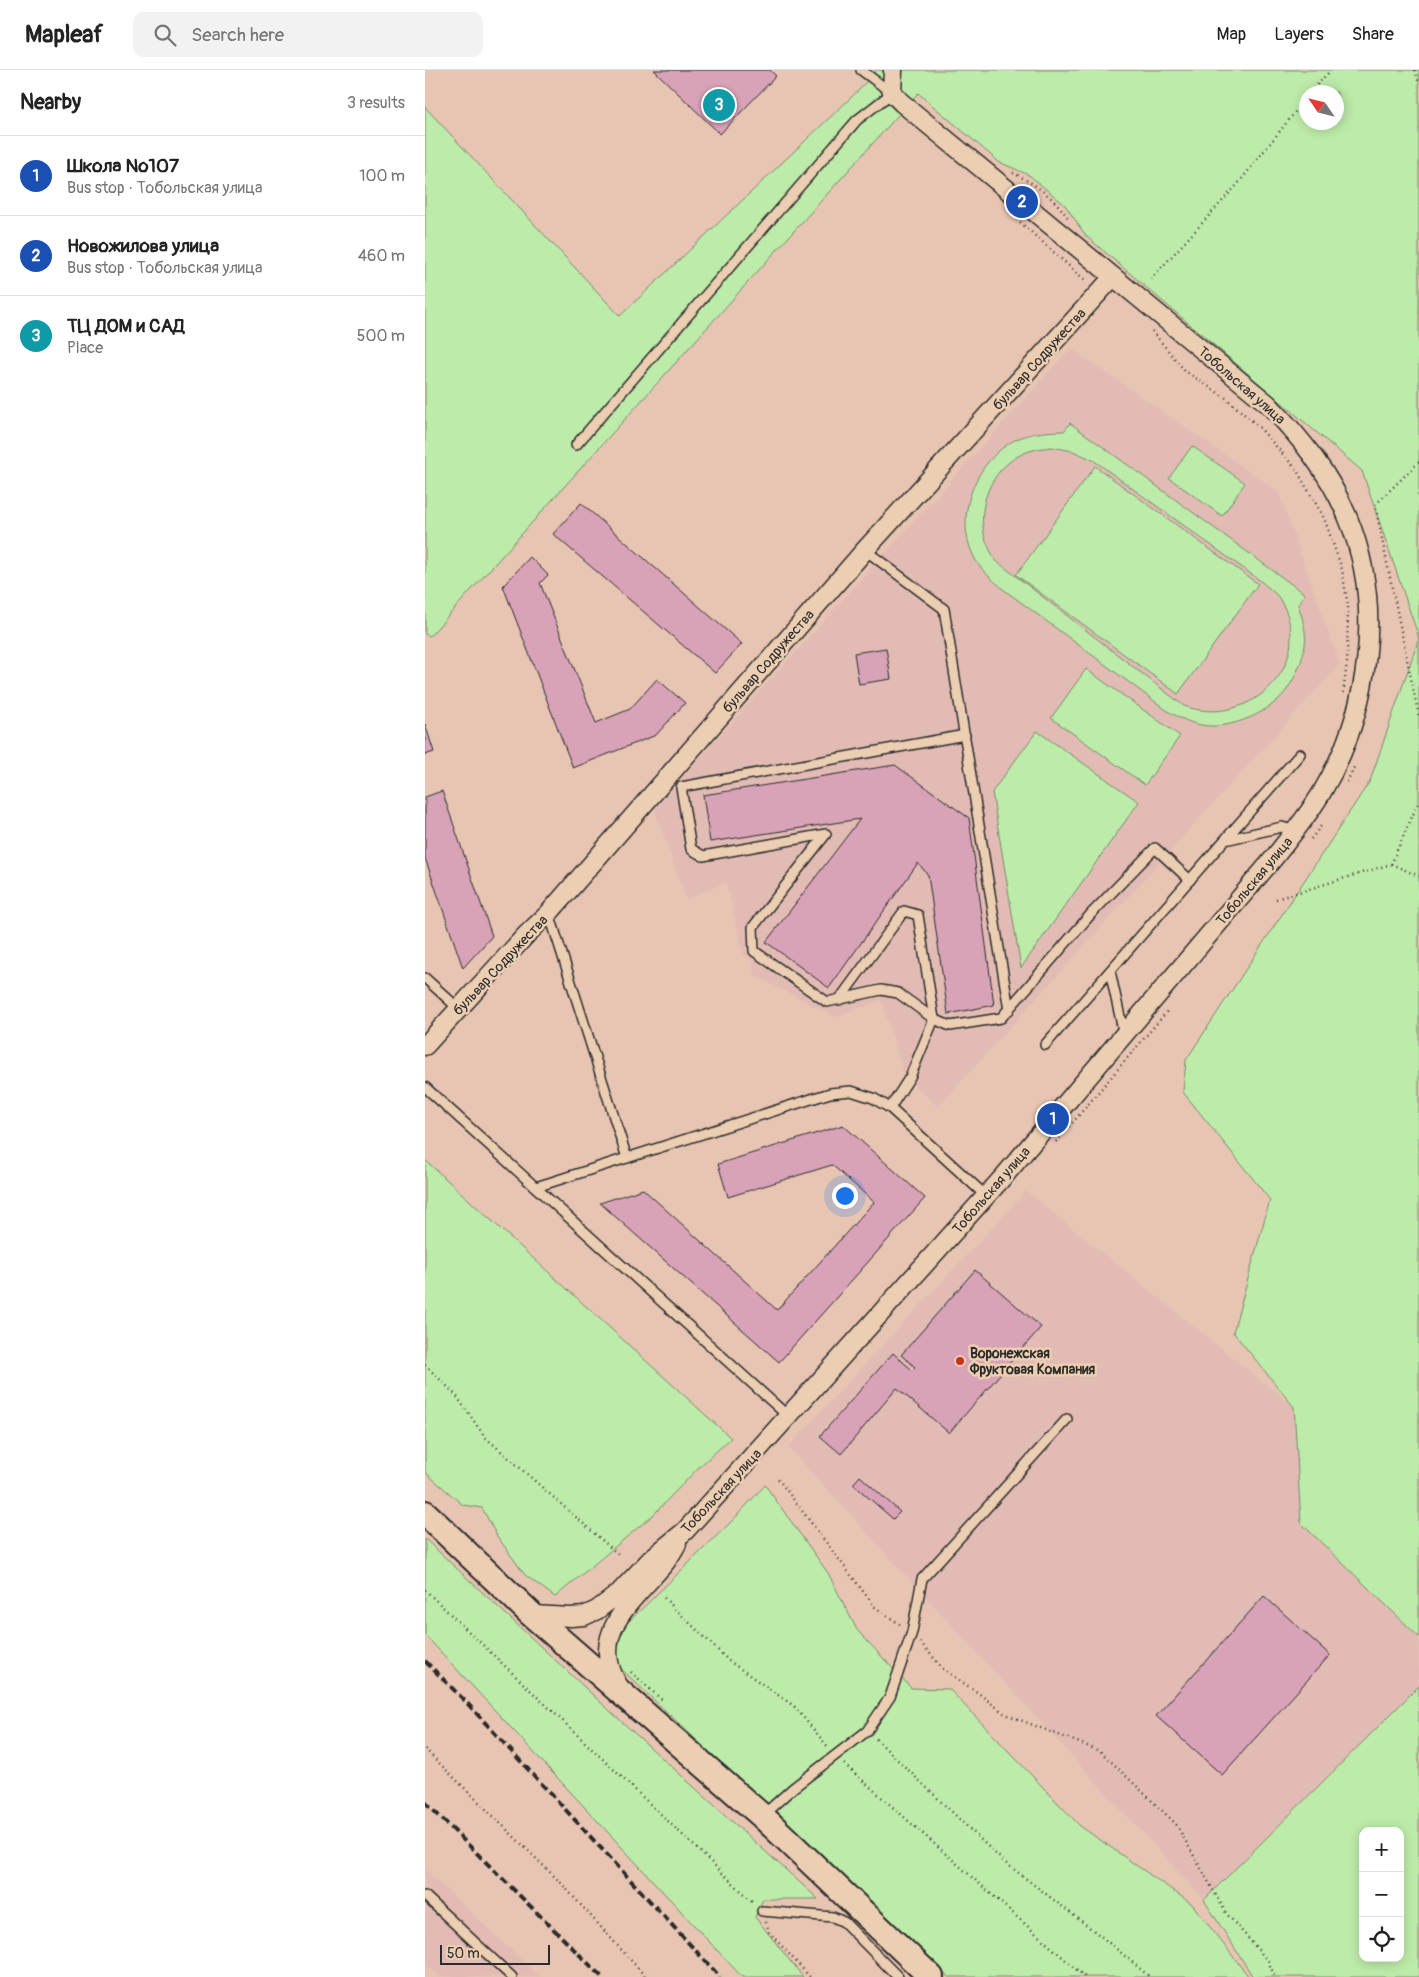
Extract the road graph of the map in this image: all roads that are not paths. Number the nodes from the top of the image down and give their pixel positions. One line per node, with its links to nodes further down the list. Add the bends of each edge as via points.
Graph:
1 (861, 70): 3 (lane)
2 (893, 70): 3 (street)
3 (893, 93): 4 (street, Тобольская улица); 5 (lane, via 857,120)
4 (1113, 277): 6 (street, бульвар Содружества); 9 (street, Тобольская улица, via 1268,404 1291,428 1334,489 1358,547 1368,619 1368,645 1358,706 1351,732 1310,812)
5 (576, 445)
6 (865, 550): 7 (lane, via 944,608); 12 (street, бульвар Содружества)
7 (965, 735): 15 (lane, via 681,787 691,849 703,856 827,834 753,927 754,951 827,1002); 17 (lane)
8 (1300, 754): 10 (lane)
9 (1303, 835): 10 (lane, via 1282,828); 19 (street, Тобольская улица)
10 (1225, 840): 11 (lane)
11 (1190, 880): 13 (lane); 17 (lane, via 1155,848 1091,914)
12 (549, 913): 16 (street, бульвар Содружества); 24 (lane)
13 (1110, 971): 19 (lane); 20 (lane)
14 (425, 978): 16 (lane)
15 (839, 1000): 18 (lane, via 881,990 899,993); 18 (lane, via 904,911 918,915)
16 (459, 1008): 21 (street, бульвар Содружества)
17 (1009, 1010): 18 (lane, via 1001,1018 950,1026)
18 (934, 1019): 23 (lane, via 910,1077)
19 (1124, 1035): 26 (street, Тобольская улица)
20 (1045, 1045)
21 (425, 1046)
22 (425, 1087): 25 (lane)
23 (889, 1108): 24 (lane, via 873,1098 851,1091 830,1093); 26 (lane)
24 (627, 1158): 25 (lane)
25 (536, 1187): 27 (lane)
26 (987, 1196): 27 (street, Тобольская улица)
27 (789, 1417): 30 (street, Тобольская улица)
28 (1067, 1419): 33 (lane, via 922,1579 912,1632 889,1698 867,1731)
29 (425, 1513): 31 (street)
30 (685, 1531): 31 (street, Тобольская улица, via 597,1610 571,1617); 32 (street, via 665,1562 623,1609 614,1625 609,1663)
31 (532, 1614): 32 (street)
32 (626, 1697): 33 (street)
33 (762, 1816): 36 (street)
34 (425, 1896): 37 (lane)
35 (762, 1911): 36 (lane, via 833,1917)
36 (901, 1967): 38 (street)
37 (512, 1977)
38 (931, 1977)

